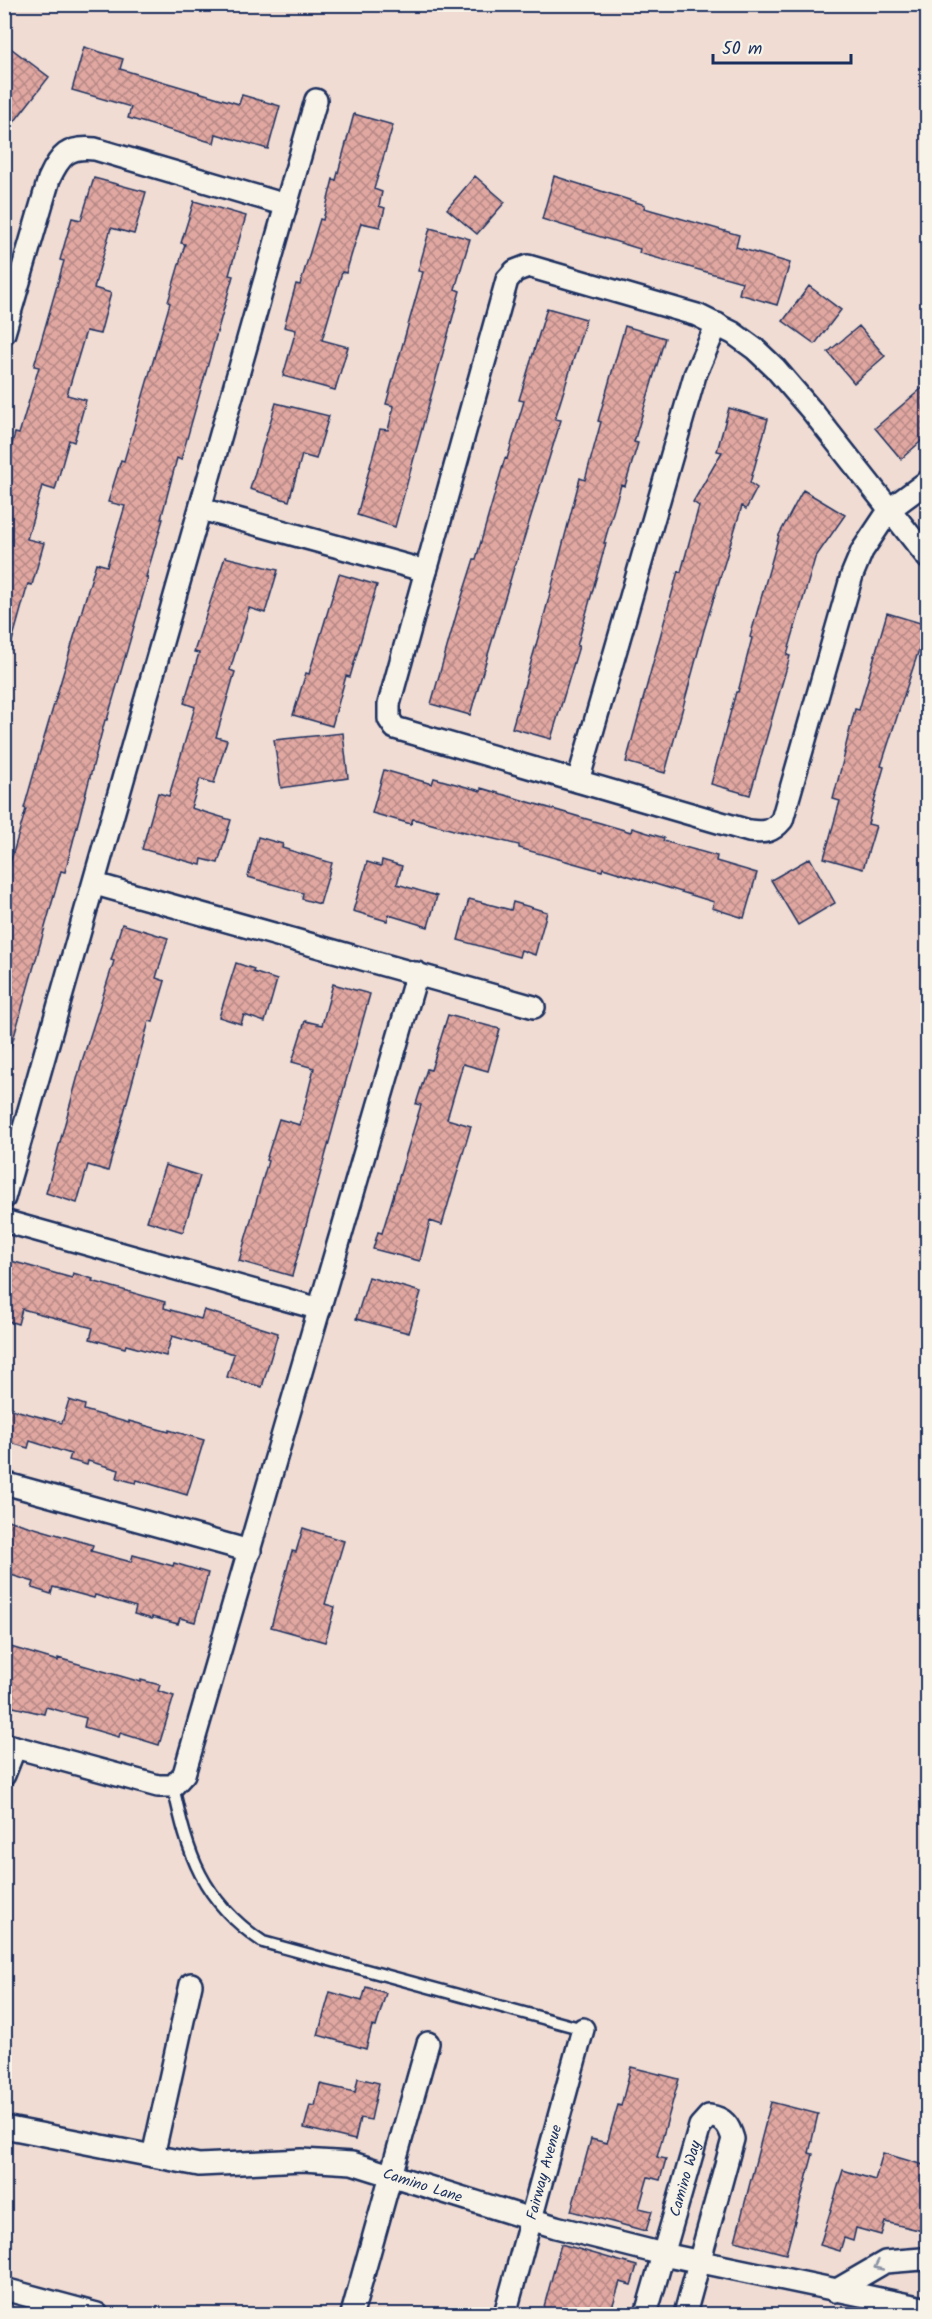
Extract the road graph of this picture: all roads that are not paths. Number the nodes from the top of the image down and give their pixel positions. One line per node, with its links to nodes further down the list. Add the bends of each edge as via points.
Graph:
1 (316, 100): 2 (street)
2 (286, 205): 4 (street, via 95,149 81,147 68,151 56,163 50,179); 6 (street)
3 (717, 324): 7 (street, via 755,349 775,368); 9 (street, via 678,308 528,266 515,271 507,280); 10 (street, via 695,375)
4 (4, 333)
5 (927, 481): 7 (street)
6 (201, 509): 9 (street); 11 (street)
7 (890, 509): 8 (street); 10 (street, via 862,551 852,575 783,820 774,830 748,831)
8 (927, 558)
9 (426, 572): 10 (street, via 389,704 389,719 395,728)
10 (578, 781)
11 (94, 884): 12 (street); 14 (street)
12 (417, 974): 13 (street); 16 (street)
13 (534, 1007)
14 (4, 1198)
15 (4, 1221): 16 (street)
16 (320, 1310): 18 (street)
17 (4, 1483): 18 (street)
18 (250, 1551): 21 (street, via 190,1758 184,1774)
19 (10, 1745): 20 (street); 21 (street, via 158,1786)
20 (4, 1775)
21 (173, 1786): 23 (lane, via 184,1838 210,1893 238,1926 263,1942)
22 (191, 1984): 26 (street)
23 (583, 2029): 28 (street, Fairway Avenue)
24 (428, 2043): 27 (street)
25 (4, 2127): 26 (street, Camino Lane)
26 (153, 2156): 27 (street, Camino Lane, via 199,2165 302,2160 352,2163)
27 (392, 2174): 28 (street, Camino Lane); 36 (street)
28 (532, 2221): 29 (street, Camino Lane); 37 (street, Fairway Avenue)
29 (663, 2254): 31 (street, Camino Lane); 31 (street, Camino Way, via 700,2126 709,2116 719,2117 729,2126 733,2139); 38 (street, Camino Way)
30 (927, 2261): 33 (street, one-way to 33, via 885,2262)
31 (700, 2262): 33 (street, Camino Lane); 39 (street, Camino Way)
32 (4, 2289): 35 (street)
33 (835, 2291): 34 (street, Camino Lane)
34 (927, 2309)
35 (98, 2314)
36 (352, 2314)
37 (506, 2314)
38 (646, 2314)
39 (685, 2314)

